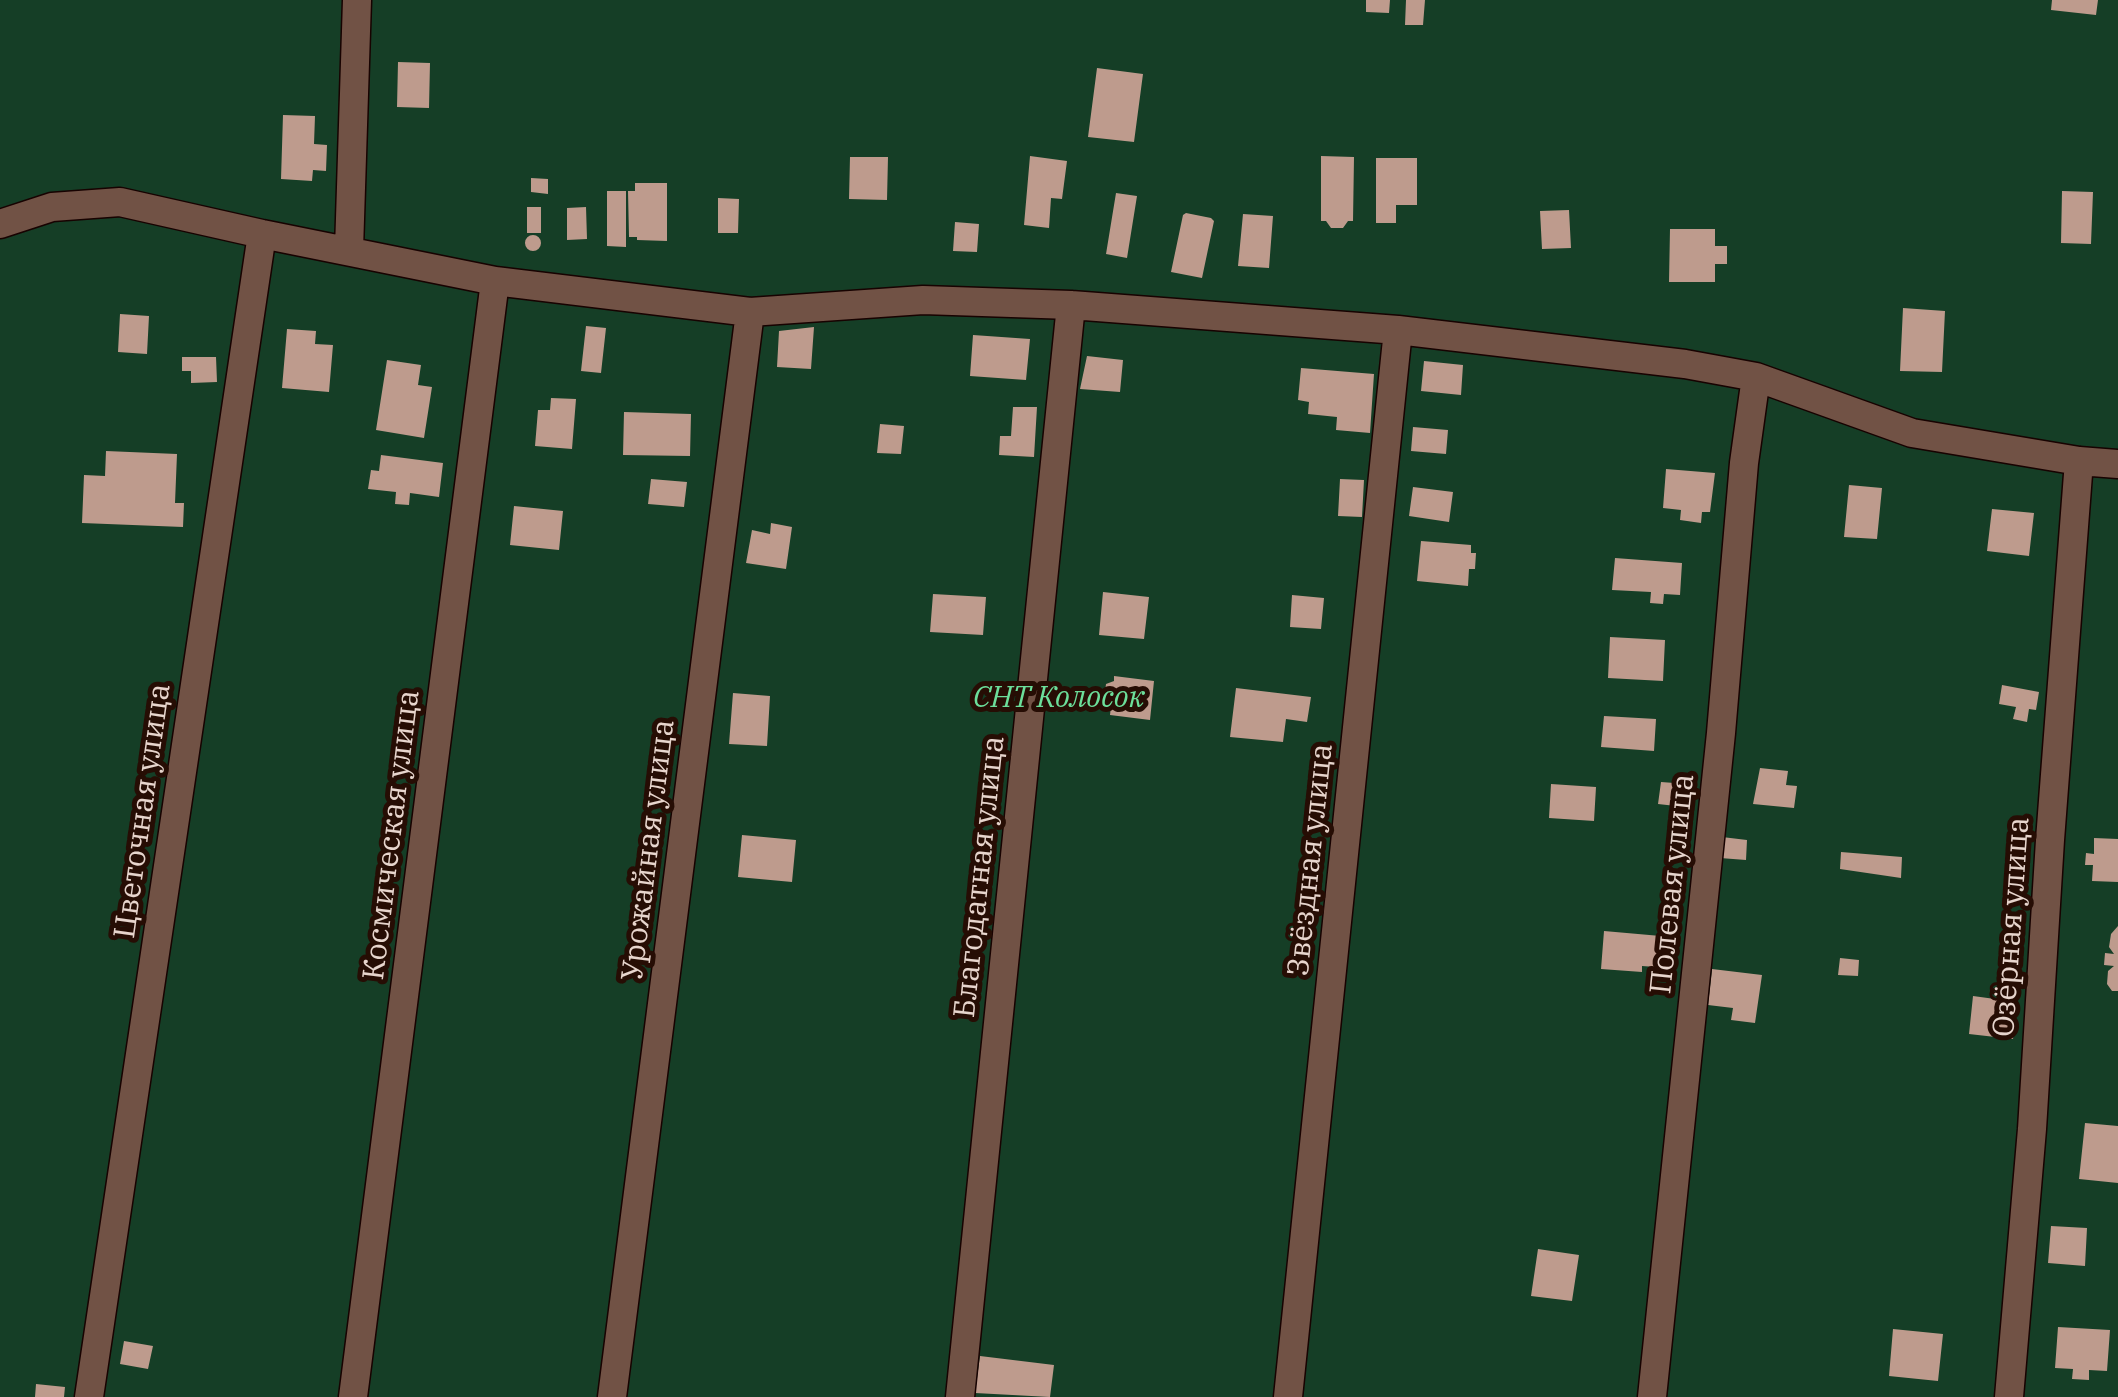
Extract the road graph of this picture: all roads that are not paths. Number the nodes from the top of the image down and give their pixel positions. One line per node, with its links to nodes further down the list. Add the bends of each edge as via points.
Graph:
1 (358, 0): 4 (street)
2 (0, 224): 3 (street, via 52,207 120,202)
3 (262, 234): 4 (street); 12 (street, Цветочная улица)
4 (349, 250): 5 (street)
5 (495, 280): 7 (street); 13 (street, Космическая улица)
6 (1071, 305): 7 (street, via 923,300); 8 (street); 15 (street, Благодатная улица)
7 (750, 312): 14 (street, Урожайная улица)
8 (1398, 330): 9 (street); 16 (street, Звёздная улица)
9 (1756, 377): 10 (street, via 1912,433); 17 (street, Полевая улица)
10 (2079, 461): 11 (street); 18 (street, Озёрная улица)
11 (2118, 464)
12 (89, 1397)
13 (354, 1397)
14 (612, 1397)
15 (960, 1397)
16 (1288, 1397)
17 (1652, 1397)
18 (2009, 1397)

